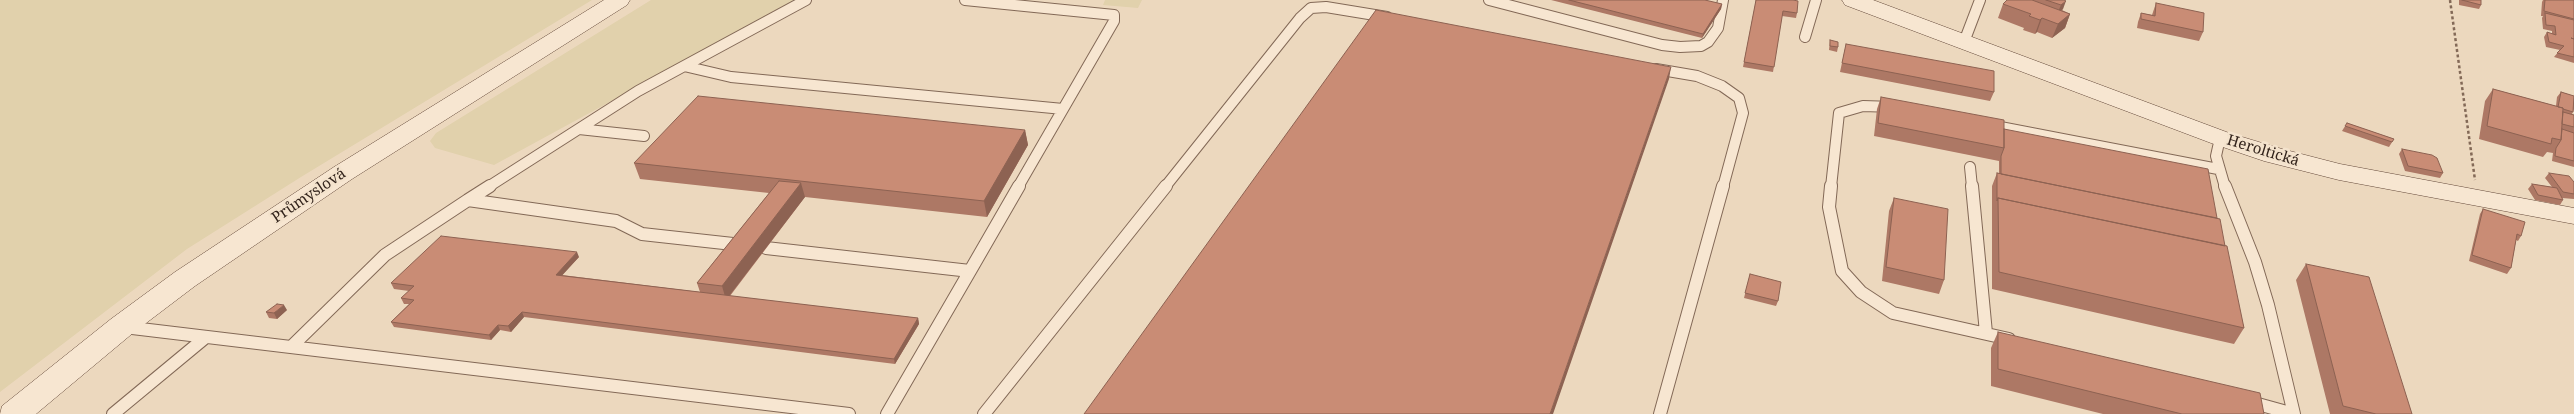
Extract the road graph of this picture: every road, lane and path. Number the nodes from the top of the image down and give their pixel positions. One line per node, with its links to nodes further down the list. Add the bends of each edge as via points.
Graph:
1 (619, 0): 29 (main road, Průmyslová, via 343,173 185,279)
2 (806, 0): 13 (lane)
3 (965, 0): 15 (lane, via 1114,15 1114,21)
4 (1489, 0): 5 (lane, via 1680,47 1701,46 1708,42 1718,28)
5 (1722, 0)
6 (1816, 0): 11 (lane)
7 (1853, 0): 12 (main road, Heroltická)
8 (1980, 0): 12 (lane)
9 (2450, 0): 23 (path)
10 (1400, 20): 39 (lane, via 1326,7 1311,8 1300,18)
11 (1804, 37)
12 (1964, 42): 20 (main road, Heroltická)
13 (684, 66): 15 (lane, via 731,77); 18 (lane)
14 (1649, 67): 40 (lane, via 1697,76 1722,86 1739,98 1743,113)
15 (1063, 109): 28 (lane)
16 (1905, 109): 30 (lane, via 1863,106 1838,113 1829,207 1842,271 1861,292 1893,314)
17 (1979, 123): 22 (lane)
18 (579, 129): 19 (lane); 24 (lane)
19 (644, 136)
20 (2220, 138): 22 (lane, via 2216,156); 23 (main road, Heroltická, via 2339,172)
21 (1970, 167): 30 (lane)
22 (2218, 168): 41 (lane, via 2255,262)
23 (2478, 198): 25 (main road, Heroltická)
24 (468, 200): 26 (lane, via 616,221 642,234); 33 (lane, via 385,255)
25 (2574, 216)
26 (742, 245)
27 (766, 248): 28 (lane)
28 (970, 271): 38 (lane)
29 (122, 326): 31 (lane); 35 (main road, Průmyslová)
30 (1986, 333): 32 (lane)
31 (206, 337): 33 (lane); 36 (lane)
32 (2025, 343)
33 (291, 347): 37 (lane)
34 (2236, 399): 41 (lane)
35 (14, 414)
36 (113, 414)
37 (850, 414)
38 (887, 414)
39 (984, 414)
40 (1660, 414)
41 (2294, 414)

